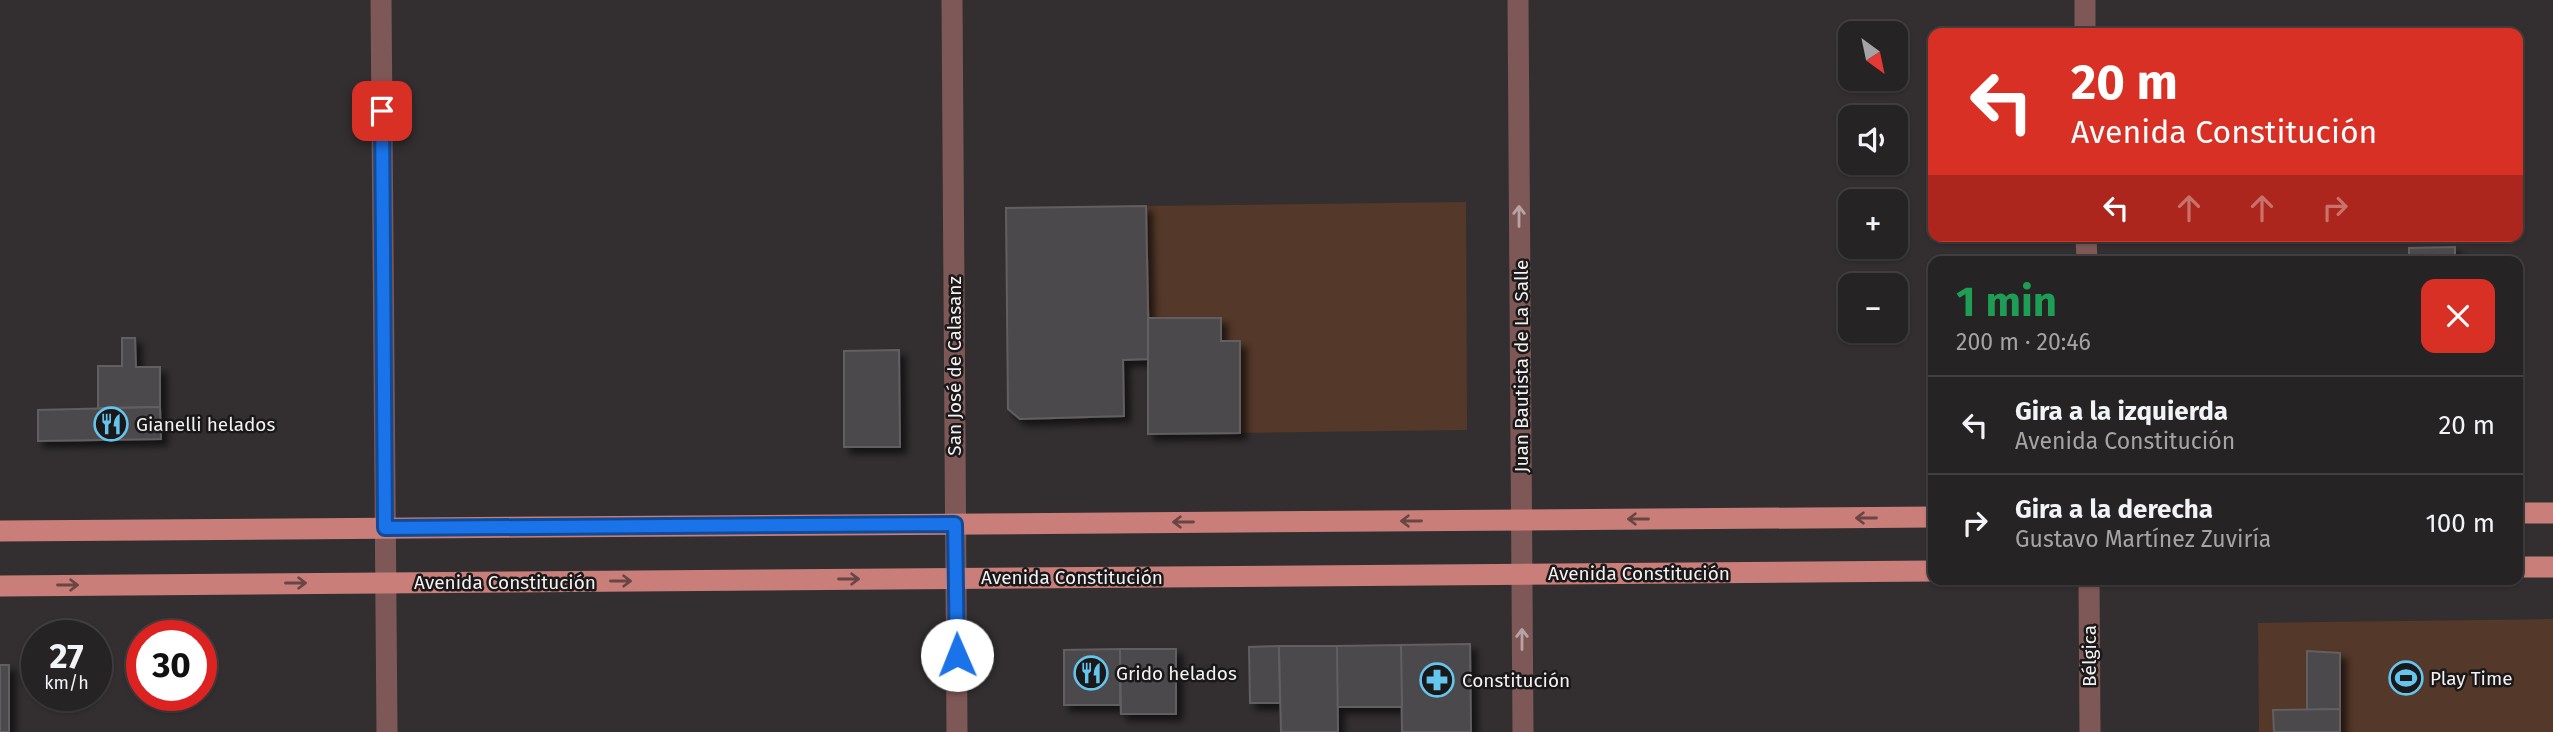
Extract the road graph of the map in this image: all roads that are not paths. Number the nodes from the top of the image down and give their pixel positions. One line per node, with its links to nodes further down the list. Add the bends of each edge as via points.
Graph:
1 (382, 0): 11 (street)
2 (952, 0): 10 (street, San José de Calasanz)
3 (1518, 0): 9 (street, Juan Bautista de La Salle, one-way to 3)
4 (2085, 0): 5 (street)
5 (2085, 28)
6 (2523, 513): 7 (main road)
7 (2553, 513)
8 (1928, 517): 9 (main road, one-way to 9)
9 (1522, 520): 10 (main road, one-way to 10); 16 (street, Juan Bautista de La Salle)
10 (955, 524): 11 (main road); 17 (street, San José de Calasanz)
11 (385, 528): 12 (main road); 18 (street)
12 (0, 531)
13 (2553, 566): 14 (main road)
14 (2523, 567)
15 (1928, 571): 16 (main road, Avenida Constitución)
16 (1522, 574): 17 (main road, Avenida Constitución); 23 (street, Juan Bautista de La Salle, one-way to 16)
17 (956, 578): 18 (main road, Avenida Constitución, one-way to 17); 22 (street, San José de Calasanz)
18 (386, 583): 20 (main road, Avenida Constitución, one-way to 18); 21 (street)
19 (2089, 585): 24 (street, Bélgica)
20 (0, 586)
21 (387, 732)
22 (957, 732)
23 (1523, 732)
24 (2090, 732)

